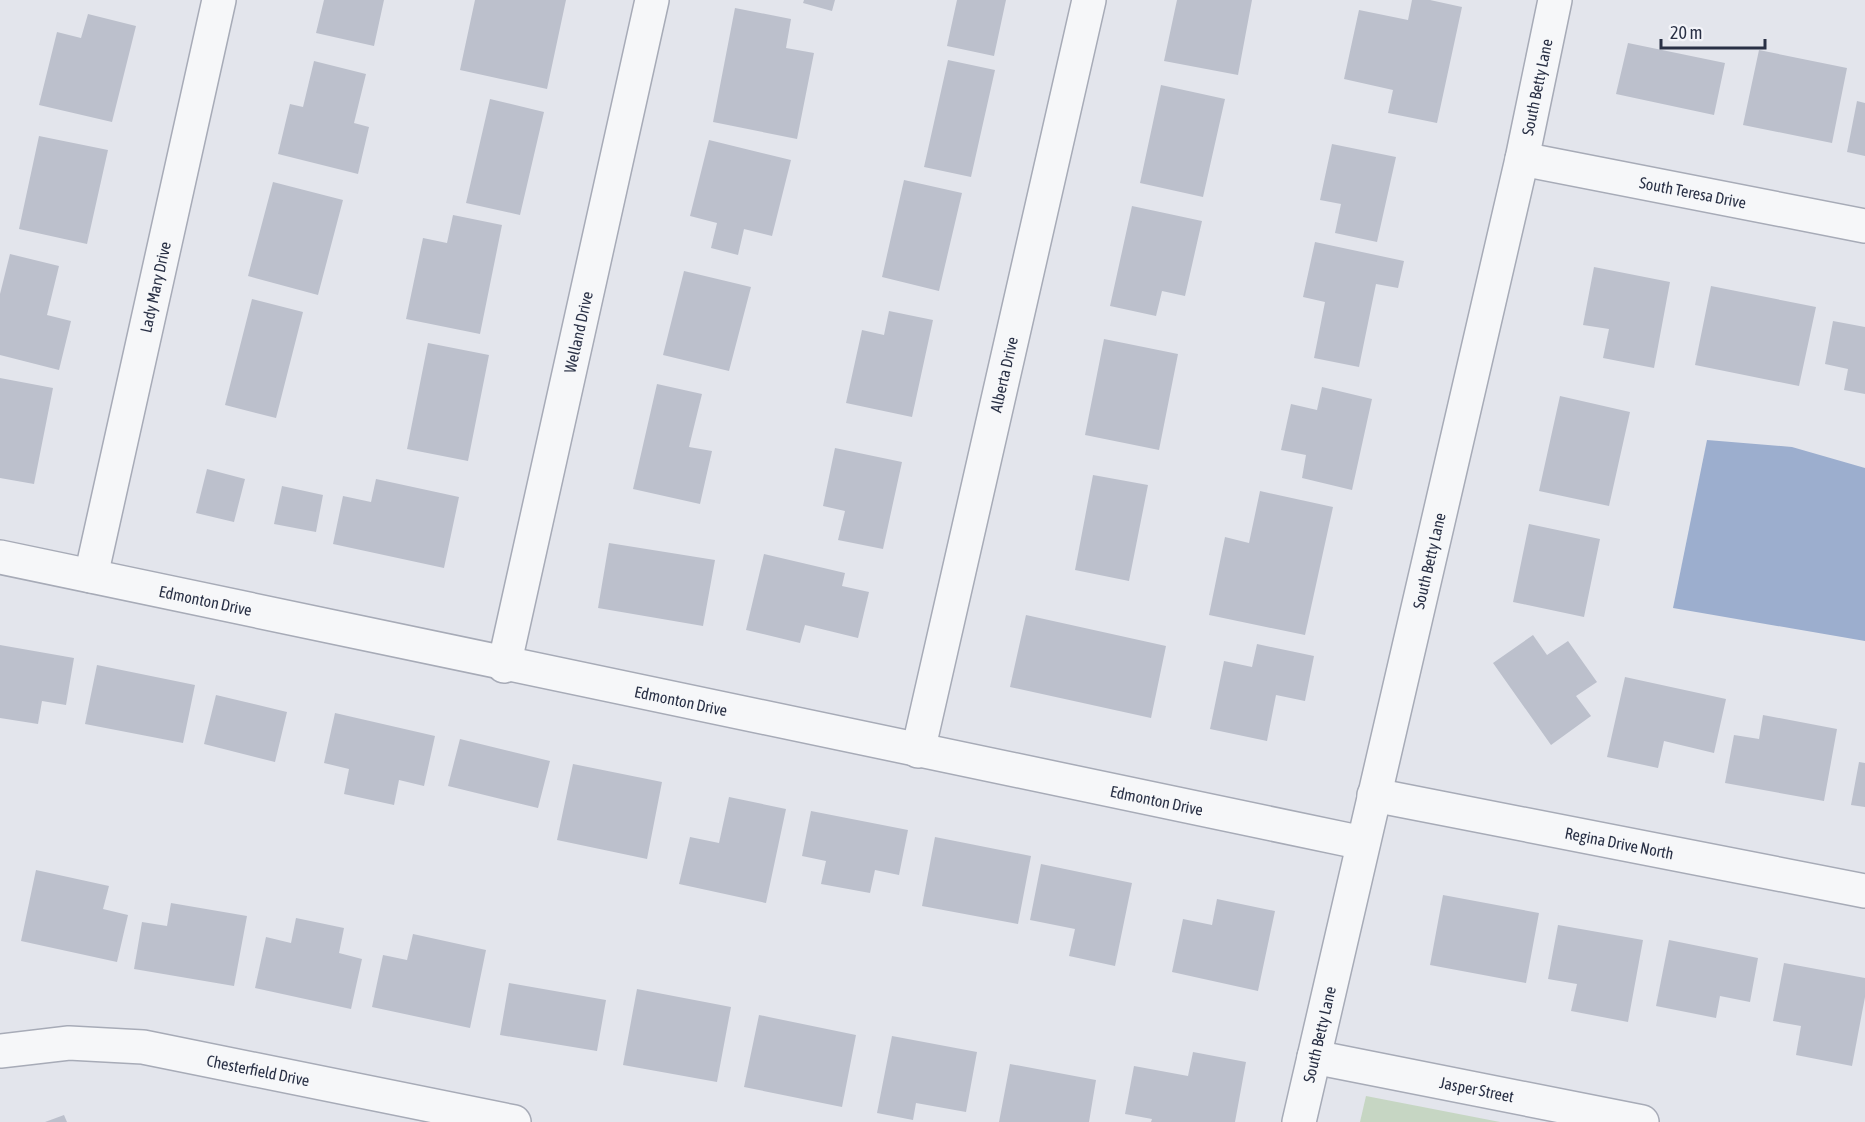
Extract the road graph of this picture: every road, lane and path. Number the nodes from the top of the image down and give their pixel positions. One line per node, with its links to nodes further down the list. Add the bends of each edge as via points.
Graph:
1 (219, 0): 8 (street, Lady Mary Drive)
2 (652, 0): 9 (street, Welland Drive)
3 (1089, 0): 10 (street, Alberta Drive)
4 (1555, 0): 5 (street, South Betty Lane)
5 (1522, 159): 6 (street, South Teresa Drive); 11 (street, South Betty Lane)
6 (1865, 226)
7 (0, 557): 8 (street, Edmonton Drive)
8 (91, 576): 9 (street, Edmonton Drive)
9 (504, 666): 10 (street, Edmonton Drive)
10 (918, 751): 12 (street, Edmonton Drive)
11 (1374, 795): 12 (street, South Betty Lane); 13 (street, Regina Drive North)
12 (1362, 843): 15 (street, South Betty Lane)
13 (1865, 891)
14 (0, 1051): 16 (street, Chesterfield Drive, via 69,1043 143,1047)
15 (1314, 1057): 17 (street, South Betty Lane); 18 (street, Jasper Street)
16 (514, 1122)
17 (1299, 1122)
18 (1642, 1122)

